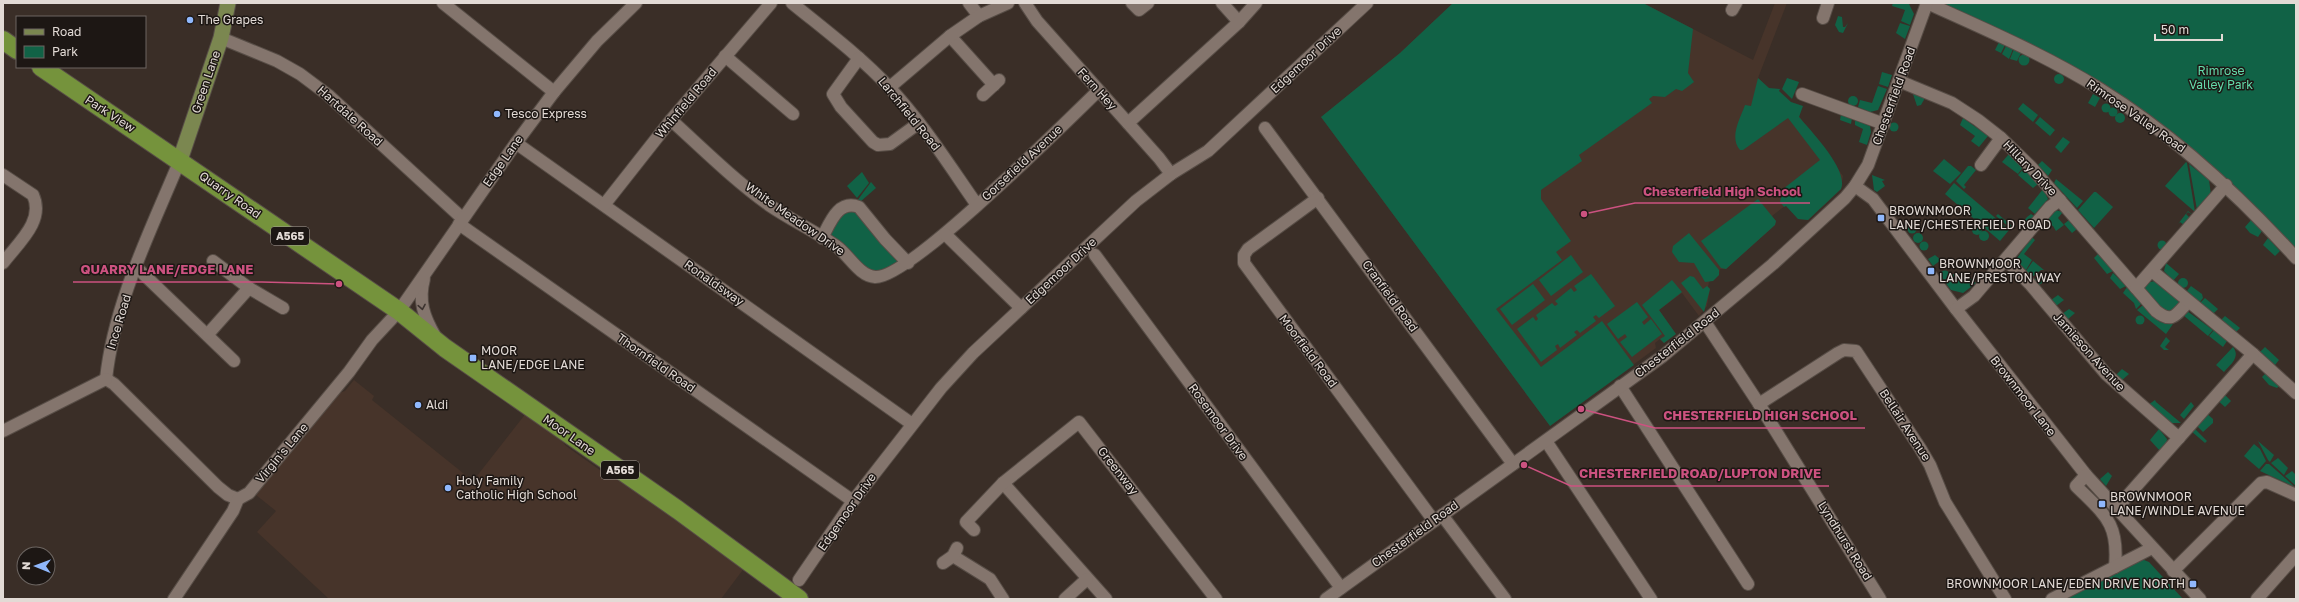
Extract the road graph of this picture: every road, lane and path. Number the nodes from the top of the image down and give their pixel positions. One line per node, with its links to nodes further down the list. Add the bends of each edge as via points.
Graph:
1 (228, 3): 20 (main road, Green Lane)
2 (443, 3): 29 (street)
3 (636, 3): 29 (street, Edge Lane, via 597,41)
4 (771, 3): 23 (street, Whinfield Road)
5 (792, 3): 24 (street, Larchfield Road)
6 (968, 3): 16 (street)
7 (1008, 3): 16 (street)
8 (1025, 3): 28 (street, Fern Hey, via 1037,21)
9 (1132, 3): 10 (street, via 1140,10)
10 (1148, 3)
11 (1222, 3): 18 (street)
12 (1256, 3): 18 (street)
13 (1367, 3): 42 (street, Edgemoor Drive, via 1208,151)
14 (1828, 3): 17 (street)
15 (1927, 3): 26 (street, Chesterfield Road); 44 (street, Rimrose Valley Road, via 2016,43 2100,89 2191,154)
16 (979, 16): 19 (street)
17 (1823, 18)
18 (1239, 22): 35 (street)
19 (950, 36): 27 (street); 30 (street, via 996,82)
20 (221, 38): 40 (main road, Green Lane); 50 (street, Hartdale Road, via 277,61 328,95)
21 (3, 40): 22 (highway)
22 (16, 49)
23 (725, 56): 32 (street); 33 (street, Whinfield Road)
24 (859, 58): 27 (street, Larchfield Road); 34 (street, via 833,94 868,136 878,146 884,146)
25 (42, 68): 40 (highway, Park View / A565)
26 (1899, 81): 36 (street, Chesterfield Road); 38 (street, Hillary Drive, via 1952,103)
27 (890, 87): 34 (street, Larchfield Road)
28 (1098, 91): 35 (street, Fern Hey); 49 (street, Gorsefield Avenue)
29 (554, 92): 39 (street, Edge Lane)
30 (984, 94)
31 (1802, 94): 36 (street)
32 (793, 114)
33 (671, 120): 48 (street, Whinfield Road); 52 (street, White Meadow Drive, via 770,205)
34 (919, 123): 49 (street, Larchfield Road)
35 (1128, 123): 42 (street, Fern Hey)
36 (1884, 124): 45 (street, Chesterfield Road, via 1868,165)
37 (1265, 128): 46 (street, Cranfield Road)
38 (2001, 138): 41 (street); 47 (street, Hillary Drive)
39 (516, 143): 48 (street, Ronaldsway); 50 (street, Edge Lane)
40 (180, 160): 59 (street, Ince Road); 68 (highway, Quarry Road / A565)
41 (1981, 165)
42 (1171, 174): 66 (street, Edgemoor Drive, via 1136,201)
43 (3, 176): 57 (street, via 33,195 37,212 34,223)
44 (2226, 185): 54 (street, Rimrose Valley Road); 61 (street)
45 (1855, 186): 67 (street, Brownmoor Lane, via 1873,199); 69 (street, Chesterfield Road, via 1809,231)
46 (1318, 198): 82 (street, Cranfield Road); 89 (street, Moorfield Road, via 1248,249 1244,255 1244,263)
47 (2060, 200): 55 (street, via 2050,207); 63 (street, Hillary Drive)
48 (604, 205): 78 (street, Ronaldsway)
49 (977, 205): 51 (street, Gorsefield Avenue)
50 (460, 221): 60 (street, Edge Lane); 87 (street, Thornfield Road)
51 (945, 234): 58 (street, White Meadow Drive); 66 (street)
52 (822, 238): 58 (street, White Meadow Drive, via 836,246 859,269 872,277 887,276); 58 (street, via 838,210 844,206 860,207 884,239)
53 (1095, 255): 99 (street, Rosemoor Drive)
54 (2296, 258)
55 (2006, 260): 67 (street, via 1974,296); 80 (street, Jamieson Avenue, via 2030,284 2106,374)
56 (213, 261): 62 (street)
57 (3, 263)
58 (908, 263)
59 (136, 267): 70 (street); 74 (street, Ince Road, via 113,335)
60 (428, 269): 68 (street, Edge Lane); 71 (street, one-way to 71, via 422,288 421,304 425,318)
61 (2152, 271): 63 (street); 64 (street)
62 (249, 288): 65 (street); 70 (street)
63 (2136, 288): 64 (street, Hillary Drive, via 2164,317 2171,318 2176,315)
64 (2188, 302): 72 (street)
65 (283, 308)
66 (1021, 308): 78 (street, Edgemoor Drive, via 973,353)
67 (1956, 309): 83 (street, Brownmoor Lane)
68 (400, 311): 71 (highway, Moor Lane / A565); 86 (street, Virgin's Lane, via 372,340 349,372 252,489)
69 (1705, 322): 75 (street, Chesterfield Road); 77 (street, Lyndhurst Road)
70 (208, 334): 73 (street)
71 (439, 343): 101 (highway, Moor Lane / A565, via 678,510)
72 (2253, 354): 76 (street); 80 (street)
73 (234, 362)
74 (106, 379): 79 (street); 86 (street, via 223,491)
75 (1620, 386): 81 (street, Chesterfield Road); 98 (street)
76 (2296, 393)
77 (1759, 404): 109 (street, Lyndhurst Road); 110 (street, Bellair Avenue, via 1838,353 1844,350 1856,351 1920,448 1945,502)
78 (912, 424): 87 (street, Edgemoor Drive)
79 (3, 431)
80 (2179, 438): 88 (street)
81 (1546, 441): 82 (street, Chesterfield Road); 108 (street)
82 (1513, 464): 89 (street, Chesterfield Road)
83 (2086, 475): 88 (street, Brownmoor Lane); 94 (street, via 2076,486 2105,515 2113,529 2117,547)
84 (1003, 482): 90 (street, via 966,522); 96 (street); 105 (street, Greenway, via 1079,422)
85 (2296, 495): 95 (street, via 2267,482 2261,483)
86 (238, 499): 100 (street, Virgin's Lane, via 233,511)
87 (853, 501): 97 (street, Edgemoor Drive)
88 (2116, 509): 91 (street, Brownmoor Lane)
89 (1438, 518): 99 (street, Chesterfield Road); 107 (street)
90 (974, 530)
91 (2152, 548): 94 (street); 95 (street, Brownmoor Lane)
92 (2296, 555): 113 (street)
93 (951, 556): 102 (street, via 990,578)
94 (2115, 567): 111 (street)
95 (2173, 571): 112 (street, Brownmoor Lane)
96 (1087, 578): 103 (street); 104 (street)
97 (800, 580)
98 (1748, 584)
99 (1341, 588): 106 (street, Chesterfield Road)
100 (174, 599)
101 (799, 599)
102 (1003, 599)
103 (1065, 599)
104 (1106, 599)
105 (1216, 599)
106 (1326, 599)
107 (1505, 599)
108 (1651, 599)
109 (1880, 599)
110 (2005, 599)
111 (2052, 599)
112 (2200, 599)
113 (2257, 599)

